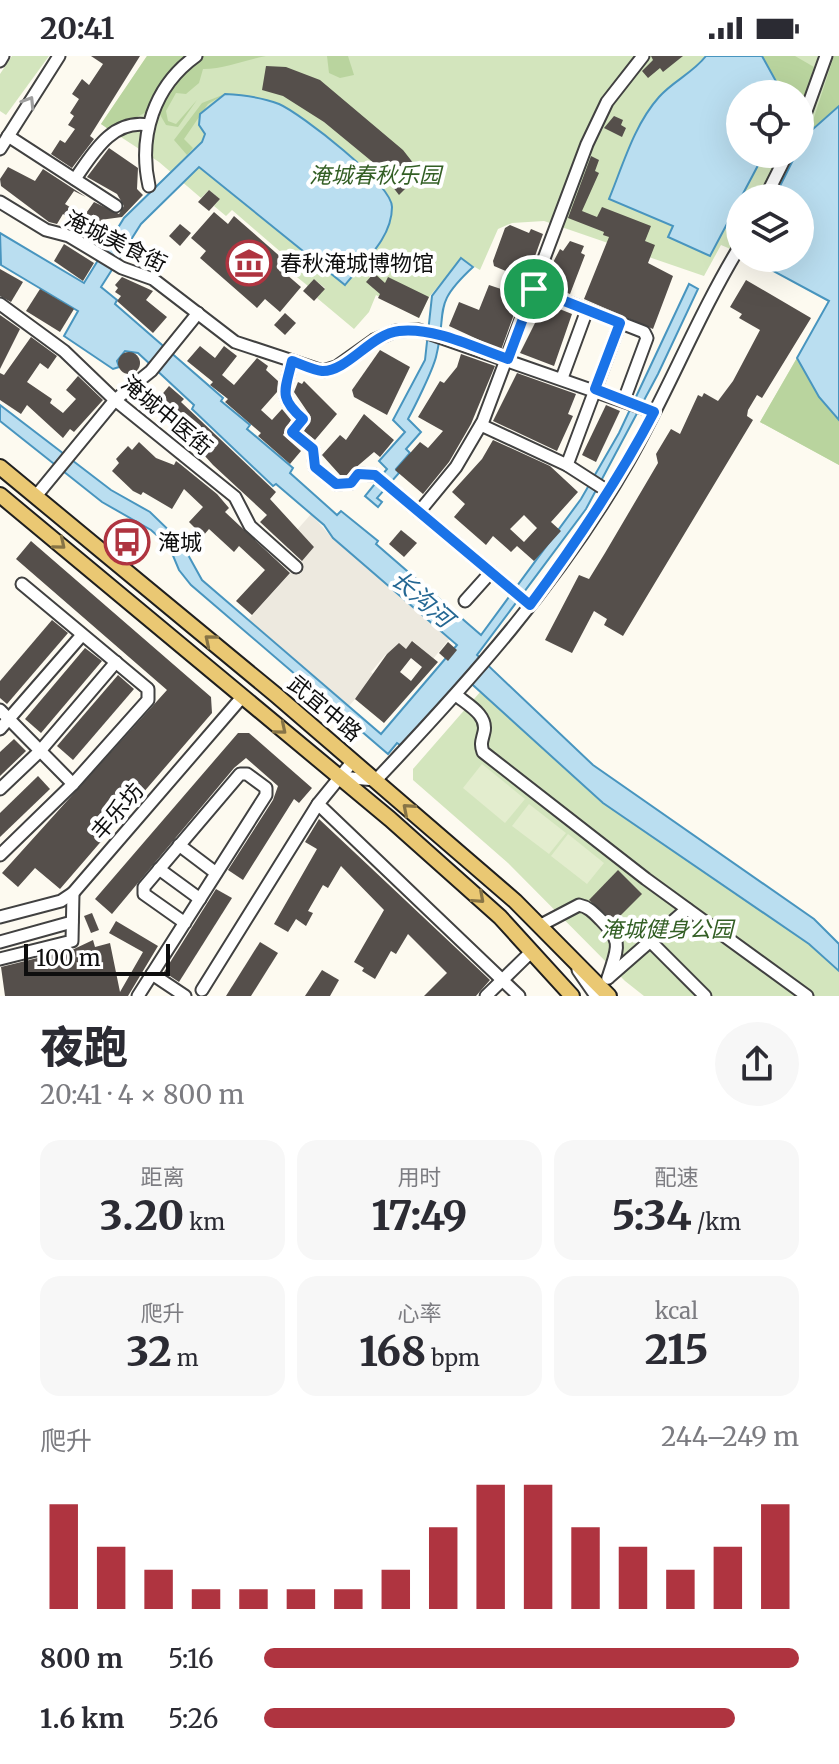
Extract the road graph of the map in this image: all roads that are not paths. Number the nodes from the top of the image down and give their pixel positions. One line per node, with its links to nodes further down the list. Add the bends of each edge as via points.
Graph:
1 (59, 56): 7 (street, one-way to 1)
2 (196, 56): 6 (street, via 163,89)
3 (643, 56): 14 (street, via 607,102 587,144)
4 (826, 56): 5 (street)
5 (814, 89)
6 (148, 125): 9 (street, via 109,135); 10 (street)
7 (8, 136): 8 (street); 9 (street)
8 (0, 149)
9 (75, 179): 12 (street)
10 (149, 186)
11 (0, 202): 17 (street, 淹城美食街, via 46,230 69,236 122,268 153,279)
12 (116, 206)
13 (727, 272): 25 (street)
14 (534, 289): 16 (street); 19 (street)
15 (0, 304): 23 (street, 淹城中医街, via 64,351)
16 (587, 310): 18 (street); 21 (street)
17 (198, 313): 20 (street, 淹城美食街, via 235,342); 23 (street, via 151,371)
18 (620, 323): 22 (street); 24 (street, via 647,338)
19 (508, 359): 20 (street, 淹城美食街, via 419,330 396,331 374,340 323,371); 21 (street, 淹城美食街); 26 (street)
20 (292, 361): 32 (street, via 284,393 287,405 303,419 292,432 313,449 315,467 336,484 351,483 358,474 375,475)
21 (562, 378): 22 (street, 淹城美食街)
22 (595, 389): 24 (street, 淹城美食街); 27 (street)
23 (115, 400): 31 (street); 33 (street, 淹城中医街, via 235,497 250,526)
24 (624, 400): 25 (street, 淹城美食街)
25 (654, 412): 29 (street)
26 (481, 425): 27 (street); 32 (street, via 456,467)
27 (567, 465): 29 (street)
28 (0, 467): 31 (main road, 武宜中路)
29 (609, 492): 37 (street)
30 (0, 495): 41 (main road, 武宜中路, one-way to 41)
31 (36, 496): 46 (main road, 武宜中路, one-way to 31)
32 (419, 512): 34 (street)
33 (296, 567)
34 (491, 572): 36 (street); 37 (street)
35 (22, 584): 38 (street)
36 (465, 601)
37 (530, 605): 40 (street)
38 (82, 635): 39 (street); 43 (street)
39 (116, 662): 45 (street); 49 (street, via 148,689 148,700)
40 (456, 695): 48 (street); 58 (street, via 482,717 483,752)
41 (243, 696): 47 (main road, 武宜中路, one-way to 47); 56 (street, 丰乐坊)
42 (0, 710): 43 (street)
43 (10, 720): 44 (street); 45 (street)
44 (0, 729)
45 (40, 751): 49 (street); 50 (street)
46 (353, 761): 47 (street); 48 (main road, 武宜中路)
47 (338, 777): 48 (street); 51 (street); 65 (main road, 武宜中路, one-way to 65, via 489,907)
48 (376, 780): 62 (main road, 武宜中路, one-way to 48)
49 (73, 784): 53 (street)
50 (0, 789)
51 (318, 804): 68 (street); 70 (street)
52 (179, 845): 54 (street); 55 (street); 55 (street, via 240,774 266,788)
53 (0, 855)
54 (159, 869): 57 (street); 61 (street, via 144,894)
55 (216, 873): 57 (street)
56 (73, 893): 59 (street, 丰乐坊); 60 (street)
57 (200, 899): 61 (street)
58 (687, 909): 63 (street); 77 (street)
59 (0, 917)
60 (72, 922): 64 (street); 66 (street, via 72,941)
61 (185, 923): 67 (street)
62 (539, 926): 69 (main road, 武宜中路); 69 (street, via 579,905 617,935)
63 (650, 941): 69 (street); 76 (street)
64 (0, 942)
65 (531, 952): 68 (street); 75 (main road, 武宜中路)
66 (0, 959)
67 (152, 974): 71 (street); 72 (street)
68 (503, 979): 73 (street); 74 (street)
69 (603, 989)
70 (202, 990)
71 (138, 996)
72 (185, 996)
73 (486, 996)
74 (519, 996)
75 (572, 996)
76 (705, 996)
77 (807, 996)

